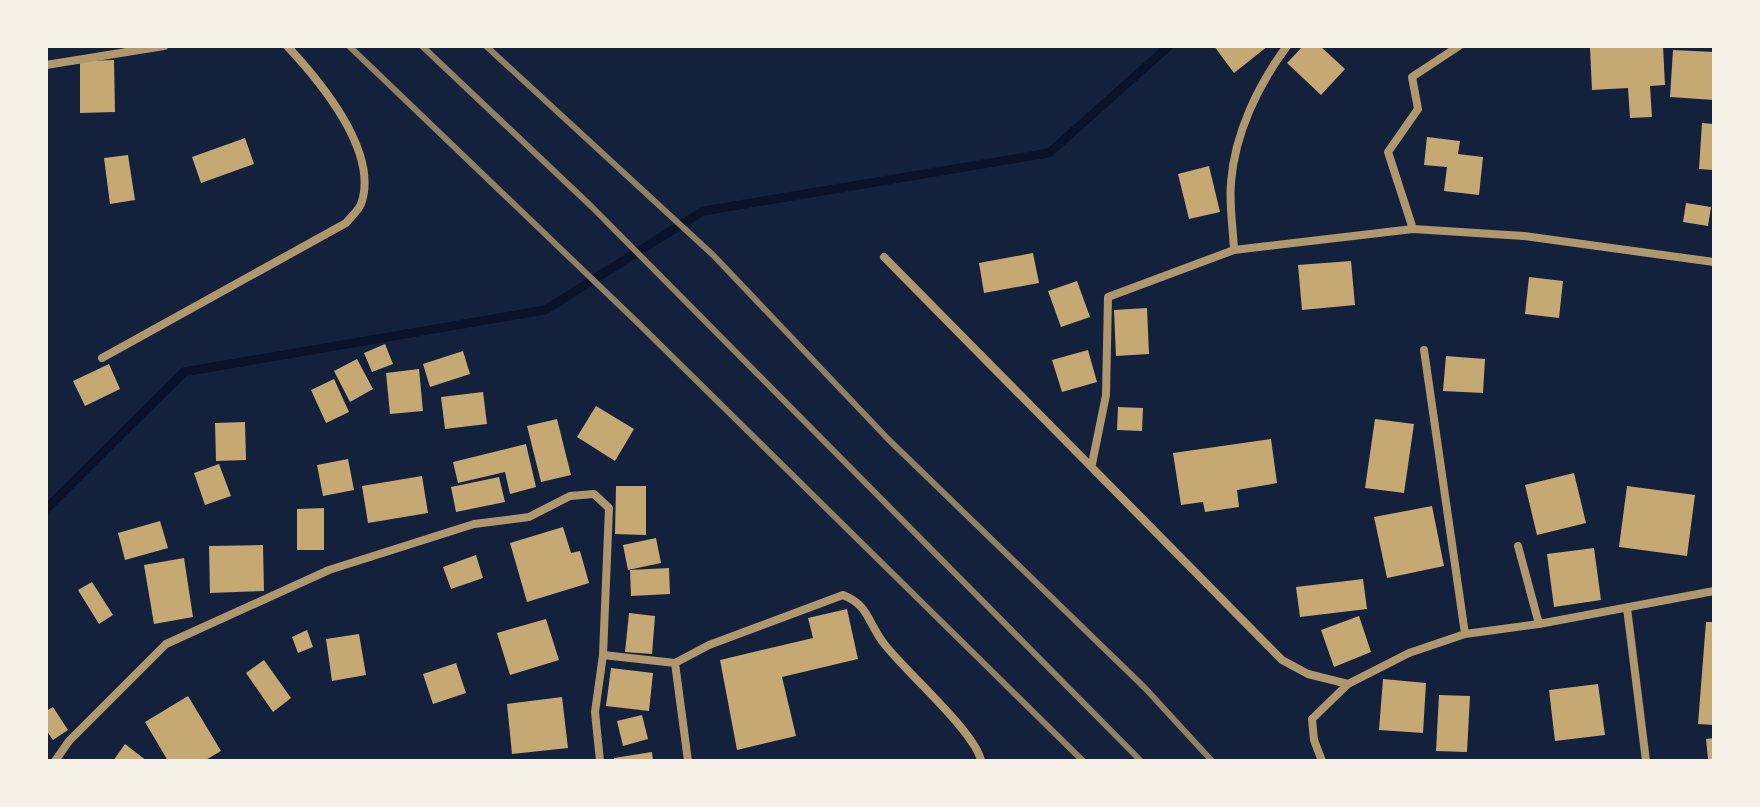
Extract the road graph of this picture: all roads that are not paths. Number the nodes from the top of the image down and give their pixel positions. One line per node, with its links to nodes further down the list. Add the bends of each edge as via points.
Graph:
1 (164, 46): 5 (street)
2 (287, 46): 11 (street, via 323,84 347,126 365,186 360,207 346,223)
3 (1287, 46): 7 (street, via 1262,79 1242,131 1231,182)
4 (1459, 46): 6 (street, via 1412,77 1418,109 1388,152)
5 (46, 65)
6 (1413, 229): 7 (street); 9 (street, via 1524,236)
7 (1234, 250): 12 (street, via 1108,297 1106,395)
8 (884, 257): 12 (street)
9 (1714, 262)
10 (1424, 350): 17 (street)
11 (102, 358)
12 (1092, 464): 20 (street, via 1282,660 1308,674)
13 (1518, 546): 16 (street)
14 (1714, 591): 15 (street)
15 (1627, 608): 16 (street); 26 (street)
16 (1539, 624): 17 (street)
17 (1465, 634): 20 (street, via 1409,653)
18 (603, 655): 19 (street); 21 (street, via 609,508 594,494 570,496 529,517 474,524 329,570 166,644); 22 (street, via 595,712)
19 (675, 663): 23 (street); 24 (street, via 843,595 860,602 882,642)
20 (1348, 684): 25 (street, via 1312,719)
21 (55, 761)
22 (600, 761)
23 (688, 761)
24 (981, 761)
25 (1322, 761)
26 (1646, 761)

